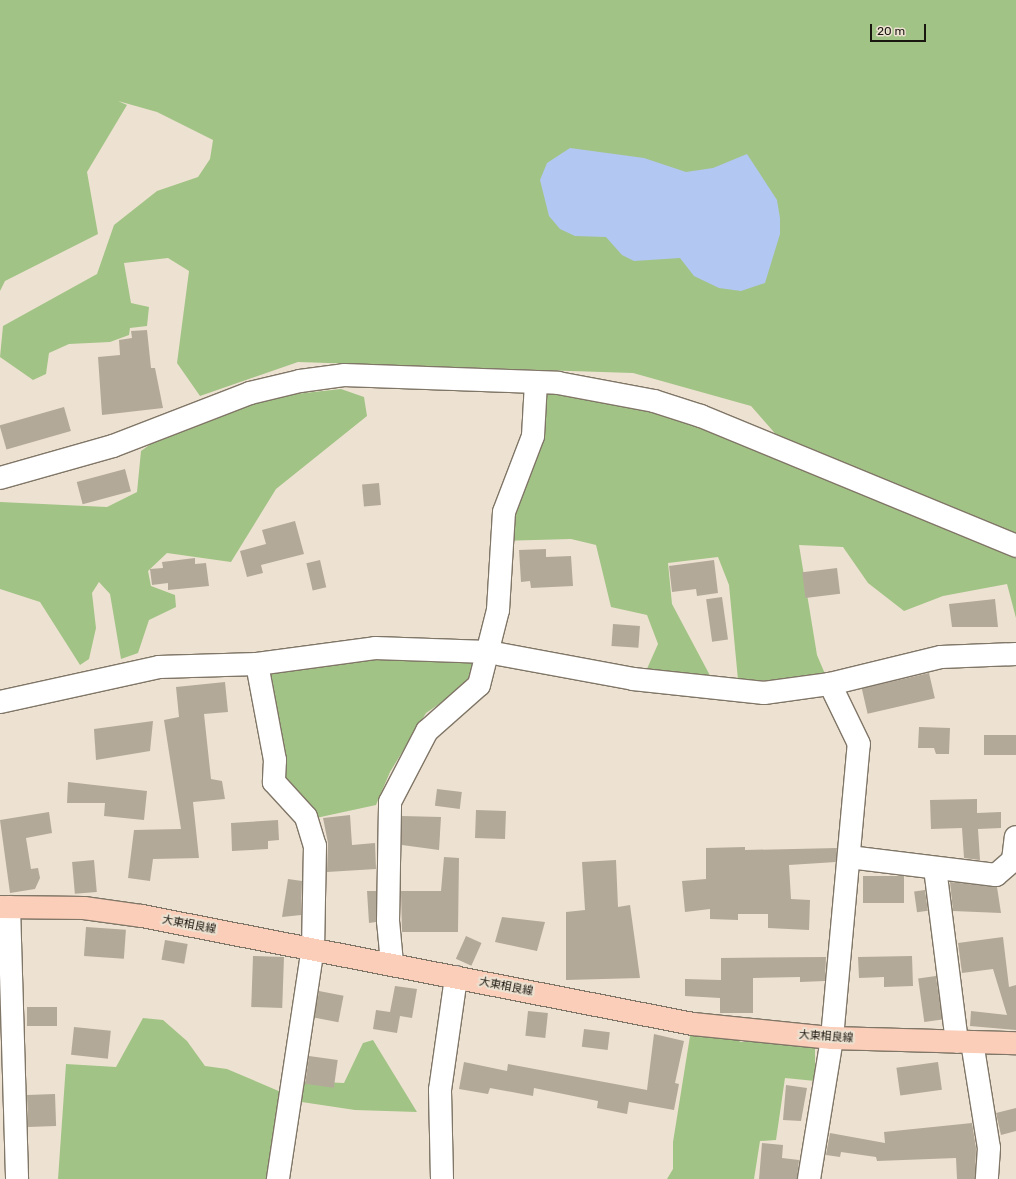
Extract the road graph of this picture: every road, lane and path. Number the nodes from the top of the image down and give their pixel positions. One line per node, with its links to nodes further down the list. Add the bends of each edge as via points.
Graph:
1 (536, 382): 2 (street, via 344,375 300,380 250,393 113,446); 3 (street, via 646,399 701,416); 4 (street, via 533,436 504,512 498,610)
2 (0, 478)
3 (1016, 546)
4 (488, 652): 6 (street, via 375,648); 7 (street, via 714,690 764,693); 14 (street, via 480,684 427,730 390,802 388,921)
5 (1016, 654): 7 (street, via 941,657)
6 (257, 664): 8 (street, via 159,667); 13 (street, via 275,760 274,782 306,817 315,846)
7 (830, 684): 10 (street, via 859,744)
8 (0, 702)
9 (1016, 837): 11 (street, via 1013,860 996,874)
10 (848, 857): 11 (street); 16 (street)
11 (935, 868): 17 (street)
12 (4, 907): 13 (main road, 大東相良線, via 84,908); 19 (street)
13 (313, 947): 14 (main road, 大東相良線); 20 (street)
14 (392, 964): 15 (main road, 大東相良線)
15 (456, 977): 16 (main road, 大東相良線, via 693,1024); 21 (street, via 440,1090)
16 (832, 1038): 17 (main road, 大東相良線); 22 (street)
17 (964, 1042): 18 (main road, 大東相良線); 23 (street, via 989,1148)
18 (1016, 1043)
19 (17, 1179)
20 (278, 1179)
21 (442, 1179)
22 (809, 1179)
23 (987, 1179)

